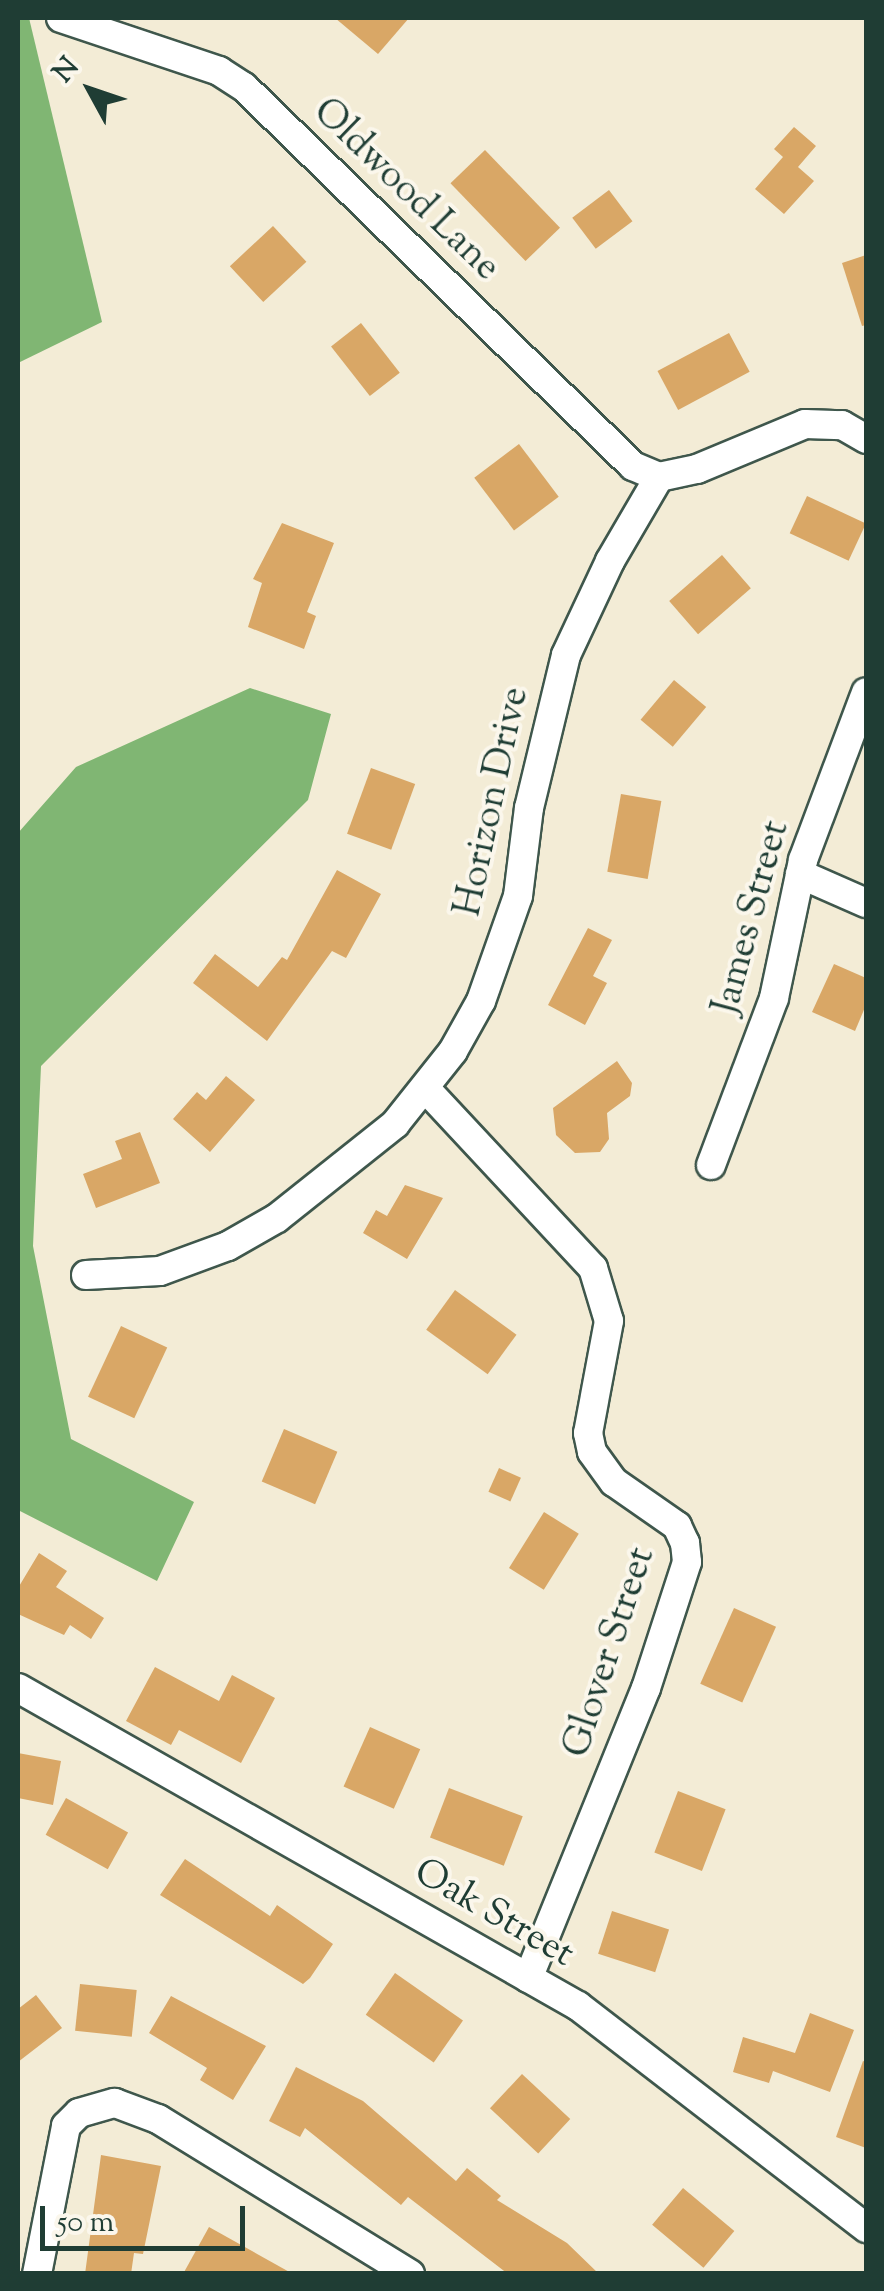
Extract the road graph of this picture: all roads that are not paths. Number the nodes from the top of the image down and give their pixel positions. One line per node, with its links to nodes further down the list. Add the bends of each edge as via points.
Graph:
1 (60, 18): 3 (street, Oldwood Lane, via 219,71 244,88 634,466)
2 (866, 438): 3 (street, via 842,425 805,424 697,470)
3 (659, 477): 7 (street, Horizon Drive, via 566,655 529,808 518,896 480,1001)
4 (866, 692): 5 (street, James Street)
5 (800, 874): 6 (street); 8 (street, James Street, via 774,998)
6 (866, 903)
7 (426, 1089): 9 (street, Horizon Drive, via 339,1174 228,1246 160,1272); 11 (street, Glover Street, via 593,1268 608,1321 593,1398 592,1452 614,1482 677,1526 685,1543 687,1562 646,1688)
8 (711, 1165)
9 (86, 1275)
10 (18, 1688): 11 (street, Oak Street)
11 (528, 1978): 12 (street, Oak Street, via 578,2006)
12 (866, 2228)
13 (37, 2274): 14 (street, via 66,2126 79,2113 115,2103 158,2119)
14 (410, 2274)

